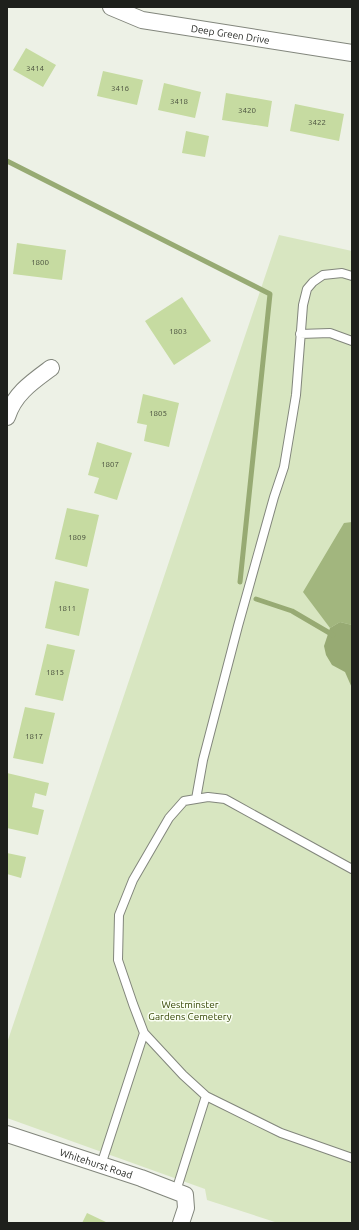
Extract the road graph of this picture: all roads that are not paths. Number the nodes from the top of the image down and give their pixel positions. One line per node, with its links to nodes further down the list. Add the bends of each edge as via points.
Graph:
1 (111, 7): 2 (street, Deep Green Drive, via 142,20)
2 (352, 53)
3 (352, 276): 4 (lane, via 342,273 323,275 307,289)
4 (300, 334): 5 (lane, via 330,333); 8 (lane, via 296,395 284,467 238,626 203,760)
5 (352, 341)
6 (50, 368): 7 (street, via 24,388)
7 (7, 417)
8 (196, 799): 9 (lane, via 225,799); 10 (lane, via 184,801 169,818 133,880 119,915 118,960)
9 (352, 869)
10 (144, 1034): 11 (lane); 14 (lane)
11 (206, 1096): 13 (lane, via 281,1133); 15 (lane)
12 (7, 1134): 14 (street, Whitehurst Road)
13 (352, 1158)
14 (101, 1165): 15 (street, Whitehurst Road)
15 (181, 1193): 16 (street, via 186,1208)
16 (181, 1223)

